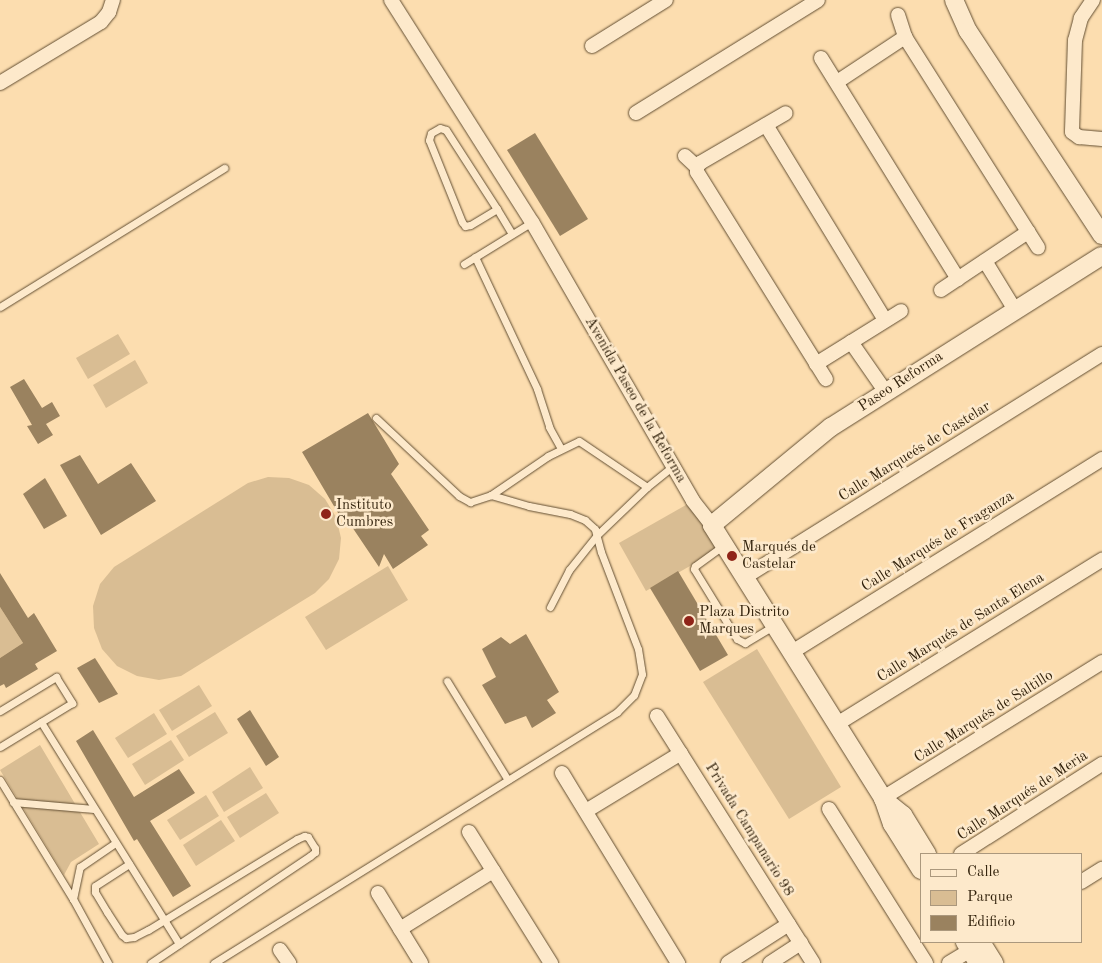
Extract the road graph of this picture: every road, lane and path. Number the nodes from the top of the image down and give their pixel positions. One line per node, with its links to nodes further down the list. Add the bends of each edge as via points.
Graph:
1 (113, 0): 12 (street, via 101,22)
2 (391, 0): 21 (street, Avenida Paseo de la Reforma)
3 (666, 0): 9 (street)
4 (818, 0): 13 (street)
5 (954, 0): 24 (street, via 968,31)
6 (1093, 0): 16 (street, via 1081,18 1075,40 1072,132 1079,137)
7 (898, 15): 8 (street)
8 (905, 37): 11 (street); 22 (street)
9 (592, 46)
10 (821, 58): 11 (street)
11 (837, 82): 30 (street)
12 (0, 83)
13 (636, 113)
14 (786, 113): 15 (street)
15 (766, 124): 18 (street); 35 (street)
16 (1102, 139)
17 (685, 156): 18 (street)
18 (697, 167): 38 (street, via 697,172)
19 (224, 168): 32 (lane)
20 (497, 209): 20 (lane, via 470,225 462,222 429,140 431,133 440,128 446,130); 23 (lane)
21 (532, 222): 23 (lane); 44 (street, Avenida Paseo de la Reforma)
22 (1028, 232): 25 (street); 28 (street)
23 (512, 234): 27 (lane)
24 (1102, 235)
25 (1038, 247)
26 (1102, 256): 33 (street, Paseo Reforma)
27 (475, 257): 29 (lane); 42 (lane, via 537,389 548,427)
28 (985, 261): 30 (street); 33 (street)
29 (464, 264)
30 (958, 279): 31 (street)
31 (941, 290)
32 (0, 307)
33 (1014, 310): 40 (street, Paseo Reforma)
34 (901, 311): 35 (street)
35 (885, 320): 36 (street)
36 (851, 342): 38 (street); 40 (street)
37 (1102, 354): 51 (street, Calle Marqueés de Castelar)
38 (816, 364): 39 (street)
39 (826, 379)
40 (885, 392): 47 (street, Paseo Reforma, via 794,455)
41 (376, 418): 46 (lane, via 459,496 470,502)
42 (560, 449): 45 (lane, via 579,441); 46 (lane)
43 (1102, 460): 54 (street, Calle Marqués de Fraganza)
44 (674, 466): 45 (lane); 47 (street, Avenida Paseo de la Reforma)
45 (647, 487): 48 (lane)
46 (491, 496): 48 (lane, via 570,514 585,520)
47 (712, 525): 49 (street, Avenida Paseo de la Reforma)
48 (597, 535): 52 (lane, via 569,570); 66 (lane, via 638,649 642,674 634,695 617,712)
49 (724, 544): 51 (street, Avenida Paseo de la Reforma); 53 (lane, via 694,570 737,639 745,643)
50 (1102, 560): 60 (street, Calle Marqués de Santa Elena)
51 (745, 577): 53 (street, Avenida Paseo de la Reforma)
52 (550, 607)
53 (775, 625): 54 (street, Avenida Paseo de la Reforma)
54 (792, 652): 60 (street, Avenida Paseo de la Reforma)
55 (1102, 662): 67 (street, Calle Marqués de Saltillo)
56 (448, 681): 66 (lane)
57 (0, 711): 59 (lane, via 56,677 72,703)
58 (657, 716): 62 (street, Privada Campanario 98)
59 (41, 722): 61 (lane); 69 (lane)
60 (837, 724): 67 (street, Avenida Paseo de la Reforma)
61 (0, 747)
62 (682, 753): 71 (street); 84 (street, Privada Campanario 98)
63 (1102, 764): 75 (street, Calle Marqués de Meria)
64 (562, 773): 71 (street)
65 (0, 780): 68 (lane)
66 (508, 780): 92 (lane)
67 (883, 798): 74 (street, Avenida Paseo de la Reforma, via 903,815); 77 (street, Avenida Paseo de la Reforma, via 892,824)
68 (13, 802): 69 (lane); 82 (lane)
69 (94, 809): 73 (lane)
70 (830, 809): 100 (street)
71 (586, 811): 96 (street)
72 (469, 832): 79 (street)
73 (115, 843): 76 (lane); 82 (lane, via 80,867)
74 (926, 853)
75 (963, 853)
76 (129, 864): 83 (lane); 83 (lane, via 95,886 95,892 107,912 126,938 134,937)
77 (920, 868)
78 (1102, 869): 80 (street)
79 (493, 871): 85 (street); 95 (street)
80 (1082, 881)
81 (378, 893): 85 (street)
82 (73, 899): 90 (lane)
83 (164, 920): 87 (lane); 87 (lane, via 304,836 315,848 310,856)
84 (789, 924): 86 (street, Privada Campanario 98); 97 (street)
85 (400, 929): 94 (street)
86 (801, 943): 98 (street); 99 (street, Privada Campanario 98)
87 (179, 944): 91 (lane)
88 (977, 947): 101 (street); 102 (street)
89 (280, 950): 93 (street)
90 (108, 963)
91 (151, 963)
92 (214, 963)
93 (289, 963)
94 (421, 963)
95 (551, 963)
96 (678, 963)
97 (728, 963)
98 (770, 963)
99 (814, 963)
100 (926, 963)
101 (949, 963)
102 (994, 963)

